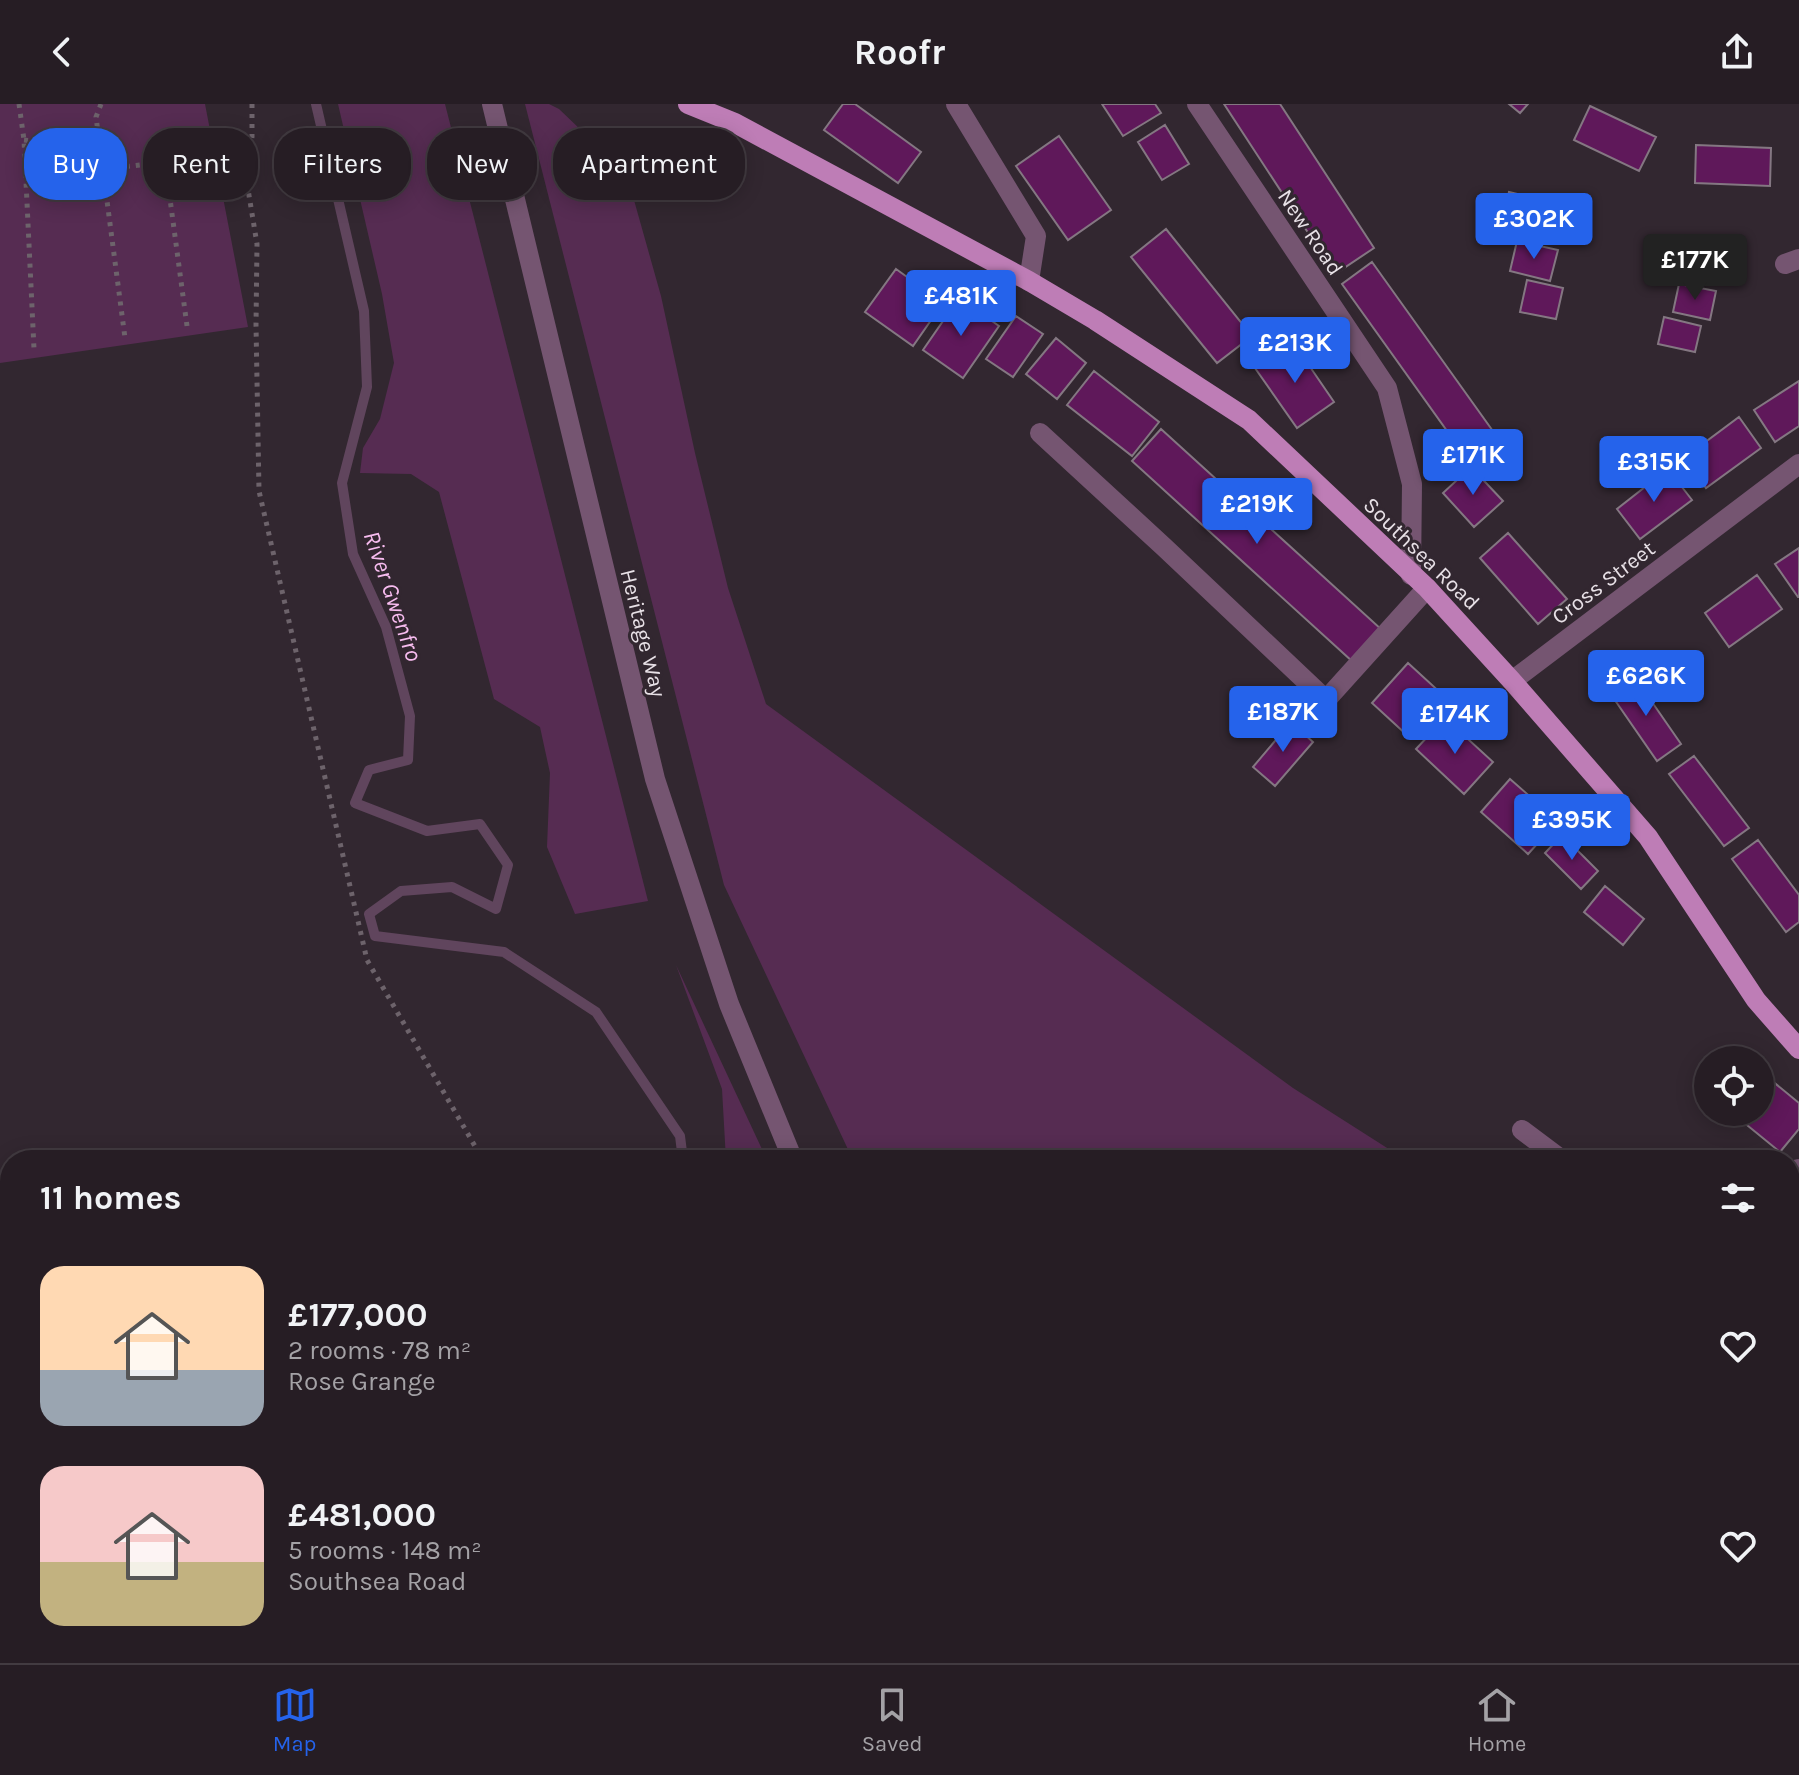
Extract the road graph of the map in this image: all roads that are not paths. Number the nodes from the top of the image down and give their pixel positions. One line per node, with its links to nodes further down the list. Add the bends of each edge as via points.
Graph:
1 (492, 104): 13 (street, Heritage Way, via 655,779 729,1004)
2 (688, 104): 5 (main road, Southsea Road, via 735,123)
3 (956, 104): 5 (street, via 1036,236)
4 (1197, 104): 8 (street, New Road, via 1387,388 1412,484)
5 (1029, 281): 8 (main road, Southsea Road, via 1249,420)
6 (1040, 433): 9 (street, via 1326,700)
7 (1799, 464): 10 (street, Cross Street)
8 (1411, 575): 9 (main road, Southsea Road)
9 (1427, 588): 10 (main road, Southsea Road)
10 (1512, 681): 11 (main road, Southsea Road, via 1648,837 1756,1000)
11 (1799, 1049)
12 (1522, 1130): 14 (street)
13 (789, 1150)
14 (1549, 1150)

